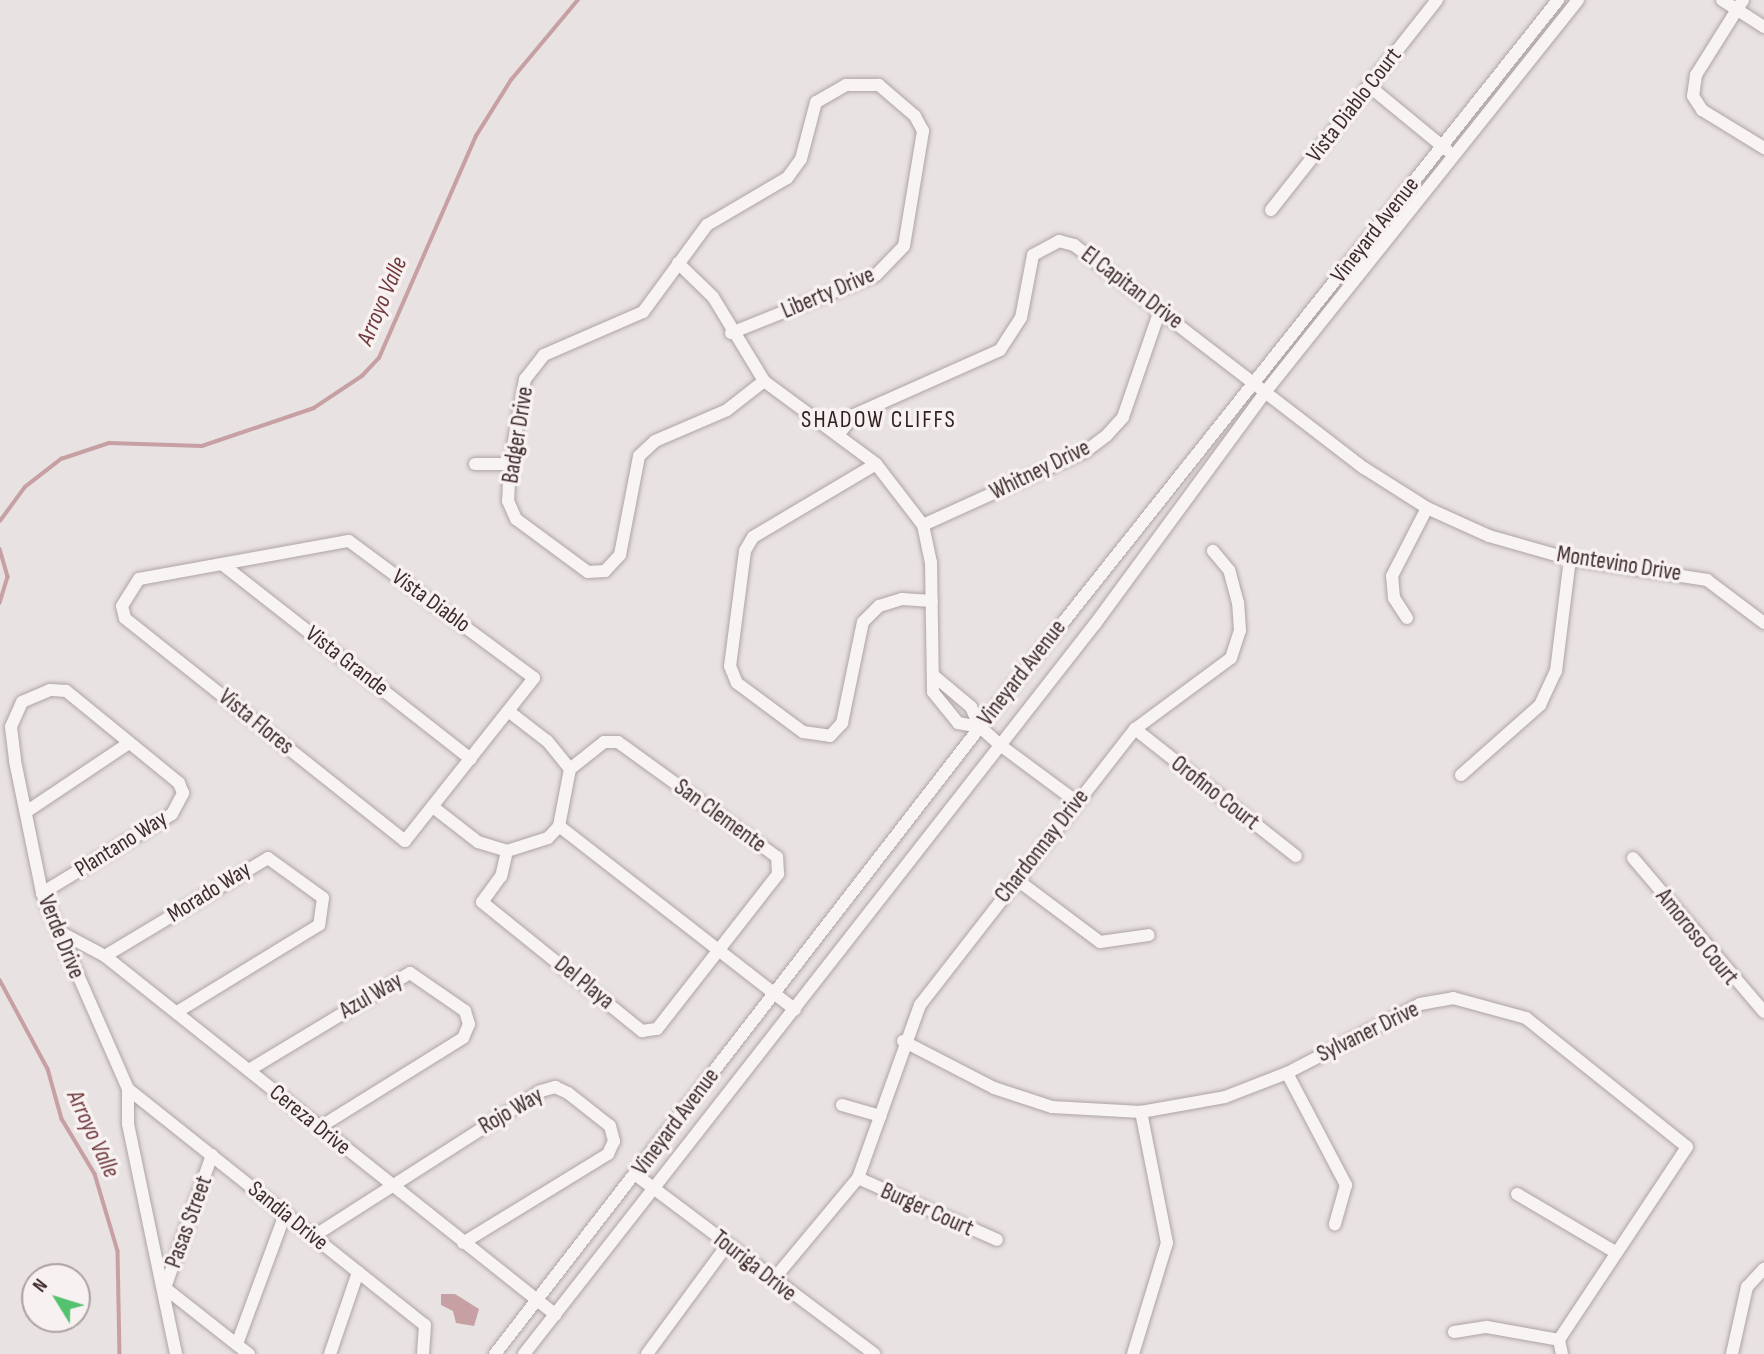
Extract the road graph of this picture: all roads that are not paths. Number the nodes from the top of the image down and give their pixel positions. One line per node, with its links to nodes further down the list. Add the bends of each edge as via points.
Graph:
1 (1437, 0): 7 (street, Vista Diablo Court)
2 (1558, 0): 8 (street, Vineyard Avenue)
3 (1578, 0): 10 (street, Vineyard Avenue)
4 (1722, 0): 5 (street)
5 (1740, 5): 6 (street); 9 (street, via 1696,75 1693,96 1702,110)
6 (1764, 27)
7 (1369, 86): 8 (street); 11 (street, Vista Diablo Court)
8 (1442, 146): 10 (street); 16 (street, Vineyard Avenue)
9 (1764, 148)
10 (1453, 155): 17 (street, Vineyard Avenue)
11 (1271, 209)
12 (678, 263): 14 (street, via 713,298); 14 (street, Liberty Drive, via 719,215 787,178 801,159 816,102 862,80 879,85 915,116 923,152 916,204 904,246 892,262 876,275); 20 (street, Badger Drive, via 643,312 544,355 525,379)
13 (1160, 310): 16 (street, El Capitan Drive); 18 (street, El Capitan Drive, via 1074,245 1045,244 1033,255 1015,334 1000,350 854,415); 23 (street, Whitney Drive, via 1123,417 1107,435 1086,451)
14 (731, 333): 15 (street)
15 (764, 381): 18 (street); 20 (street, Badger Drive, via 727,410 655,441 639,456 620,555 605,571 588,572 516,519 508,501)
16 (1255, 383): 17 (street, Montevino Drive); 32 (street, Vineyard Avenue)
17 (1266, 391): 22 (street, Montevino Drive); 35 (street, Vineyard Avenue)
18 (838, 435): 21 (street)
19 (475, 464): 20 (street)
20 (510, 464)
21 (876, 464): 23 (street); 27 (street, via 753,537 745,551 730,666 737,683 803,732 830,736 842,723 863,622 879,606 902,599)
22 (1427, 508): 25 (street, Montevino Drive, via 1489,536); 28 (street, via 1392,576 1394,597)
23 (923, 525): 27 (street)
24 (1213, 551): 33 (street, Chardonnay Drive, via 1229,570 1238,603 1240,630 1231,657)
25 (1570, 559): 29 (street, Montevino Drive, via 1707,579); 38 (street, via 1556,671 1540,705)
26 (222, 564): 31 (street, Vista Diablo, via 349,541 534,678); 36 (street, Vista Grande); 41 (street, Vista Flores, via 139,579 122,606 125,618 405,841)
27 (932, 601): 30 (street)
28 (1407, 618)
29 (1764, 623)
30 (933, 675): 32 (street, via 971,707); 32 (street, via 942,707 958,723)
31 (508, 711): 36 (street, Vista Diablo); 37 (street, via 547,741)
32 (980, 727): 35 (street); 53 (street, Vineyard Avenue)
33 (1135, 729): 40 (street, Chardonnay Drive); 45 (street, Orofino Court)
34 (130, 743): 39 (street, Verde Drive); 42 (street); 42 (street, Verde Drive, via 66,691 50,690 22,702 11,727)
35 (1000, 745): 40 (street); 54 (street, Vineyard Avenue)
36 (471, 759): 41 (street, Vista Flores)
37 (570, 769): 43 (street); 51 (street, San Clemente, via 604,741 618,742 777,857 778,874)
38 (1461, 775)
39 (179, 783): 48 (street, Plantano Way, via 181,804 172,814)
40 (1077, 802): 47 (street, Chardonnay Drive)
41 (433, 807): 44 (street, via 478,842)
42 (26, 812): 48 (street, Verde Drive)
43 (559, 826): 44 (street, via 548,838); 51 (street)
44 (507, 851): 51 (street, Del Playa, via 501,876 482,902 642,1031 657,1029)
45 (1296, 856)
46 (1633, 858): 56 (street, Amoroso Court)
47 (1016, 880): 50 (street, via 1100,942); 57 (street, Chardonnay Drive, via 920,1005)
48 (42, 893): 49 (street, Verde Drive)
49 (60, 932): 52 (street, Cereza Drive); 60 (street, Verde Drive)
50 (1149, 935)
51 (718, 951): 53 (street)
52 (105, 956): 55 (street, Cereza Drive); 55 (street, Morado Way, via 268,859 323,898 319,925)
53 (774, 993): 54 (street); 66 (street, Vineyard Avenue)
54 (795, 1010): 69 (street, Vineyard Avenue)
55 (177, 1012): 58 (street, Cereza Drive)
56 (1764, 1013)
57 (904, 1041): 62 (street, Sylvaner Drive, via 994,1088 1052,1107); 63 (street, Chardonnay Drive)
58 (249, 1070): 64 (street, Cereza Drive); 64 (street, Azul Way, via 410,973 465,1010 469,1024 463,1038)
59 (1287, 1073): 62 (street, Sylvaner Drive, via 1225,1097); 72 (street, via 1346,1185); 77 (street, Sylvaner Drive, via 1420,1004 1453,998 1526,1018 1687,1147)
60 (128, 1089): 65 (street, Sandia Drive); 81 (street, Verde Drive, via 128,1125)
61 (842, 1105): 63 (street)
62 (1141, 1112): 95 (street, via 1167,1243)
63 (880, 1116): 67 (street, Chardonnay Drive)
64 (320, 1127): 68 (street, Cereza Drive)
65 (212, 1155): 71 (street, Sandia Drive); 81 (street, Pasas Street)
66 (636, 1174): 69 (street, Touriga Drive); 82 (street, Vineyard Avenue)
67 (858, 1178): 74 (street, Burger Court); 80 (street)
68 (390, 1185): 73 (street, Rojo Way); 75 (street, Cereza Drive); 75 (street, Rojo Way, via 555,1087 610,1126 614,1141 608,1154)
69 (656, 1190): 76 (street, Touriga Drive); 83 (street, Vineyard Avenue)
70 (1517, 1194): 77 (street)
71 (285, 1214): 73 (street, Sandia Drive); 86 (street)
72 (1335, 1224)
73 (314, 1236): 79 (street, Sandia Drive)
74 (997, 1240)
75 (463, 1243): 82 (street, Cereza Drive)
76 (727, 1245): 80 (street, Touriga Drive); 94 (street)
77 (1615, 1252): 85 (street, Sylvaner Drive)
78 (1764, 1269): 97 (street, via 1747,1287)
79 (358, 1272): 90 (street); 91 (street, Sandia Drive, via 425,1325)
80 (773, 1280): 87 (street, Touriga Drive)
81 (165, 1288): 86 (street); 88 (street, Verde Drive)
82 (537, 1300): 83 (street, Cereza Drive); 92 (street, Vineyard Avenue)
83 (556, 1315): 93 (street, Vineyard Avenue)
84 (1454, 1332): 85 (street, via 1487,1326)
85 (1559, 1340): 96 (street)
86 (237, 1344): 89 (street)
87 (866, 1352)
88 (176, 1354)
89 (249, 1354)
90 (330, 1354)
91 (423, 1354)
92 (495, 1354)
93 (524, 1354)
94 (647, 1354)
95 (1133, 1354)
96 (1562, 1354)
97 (1732, 1354)

